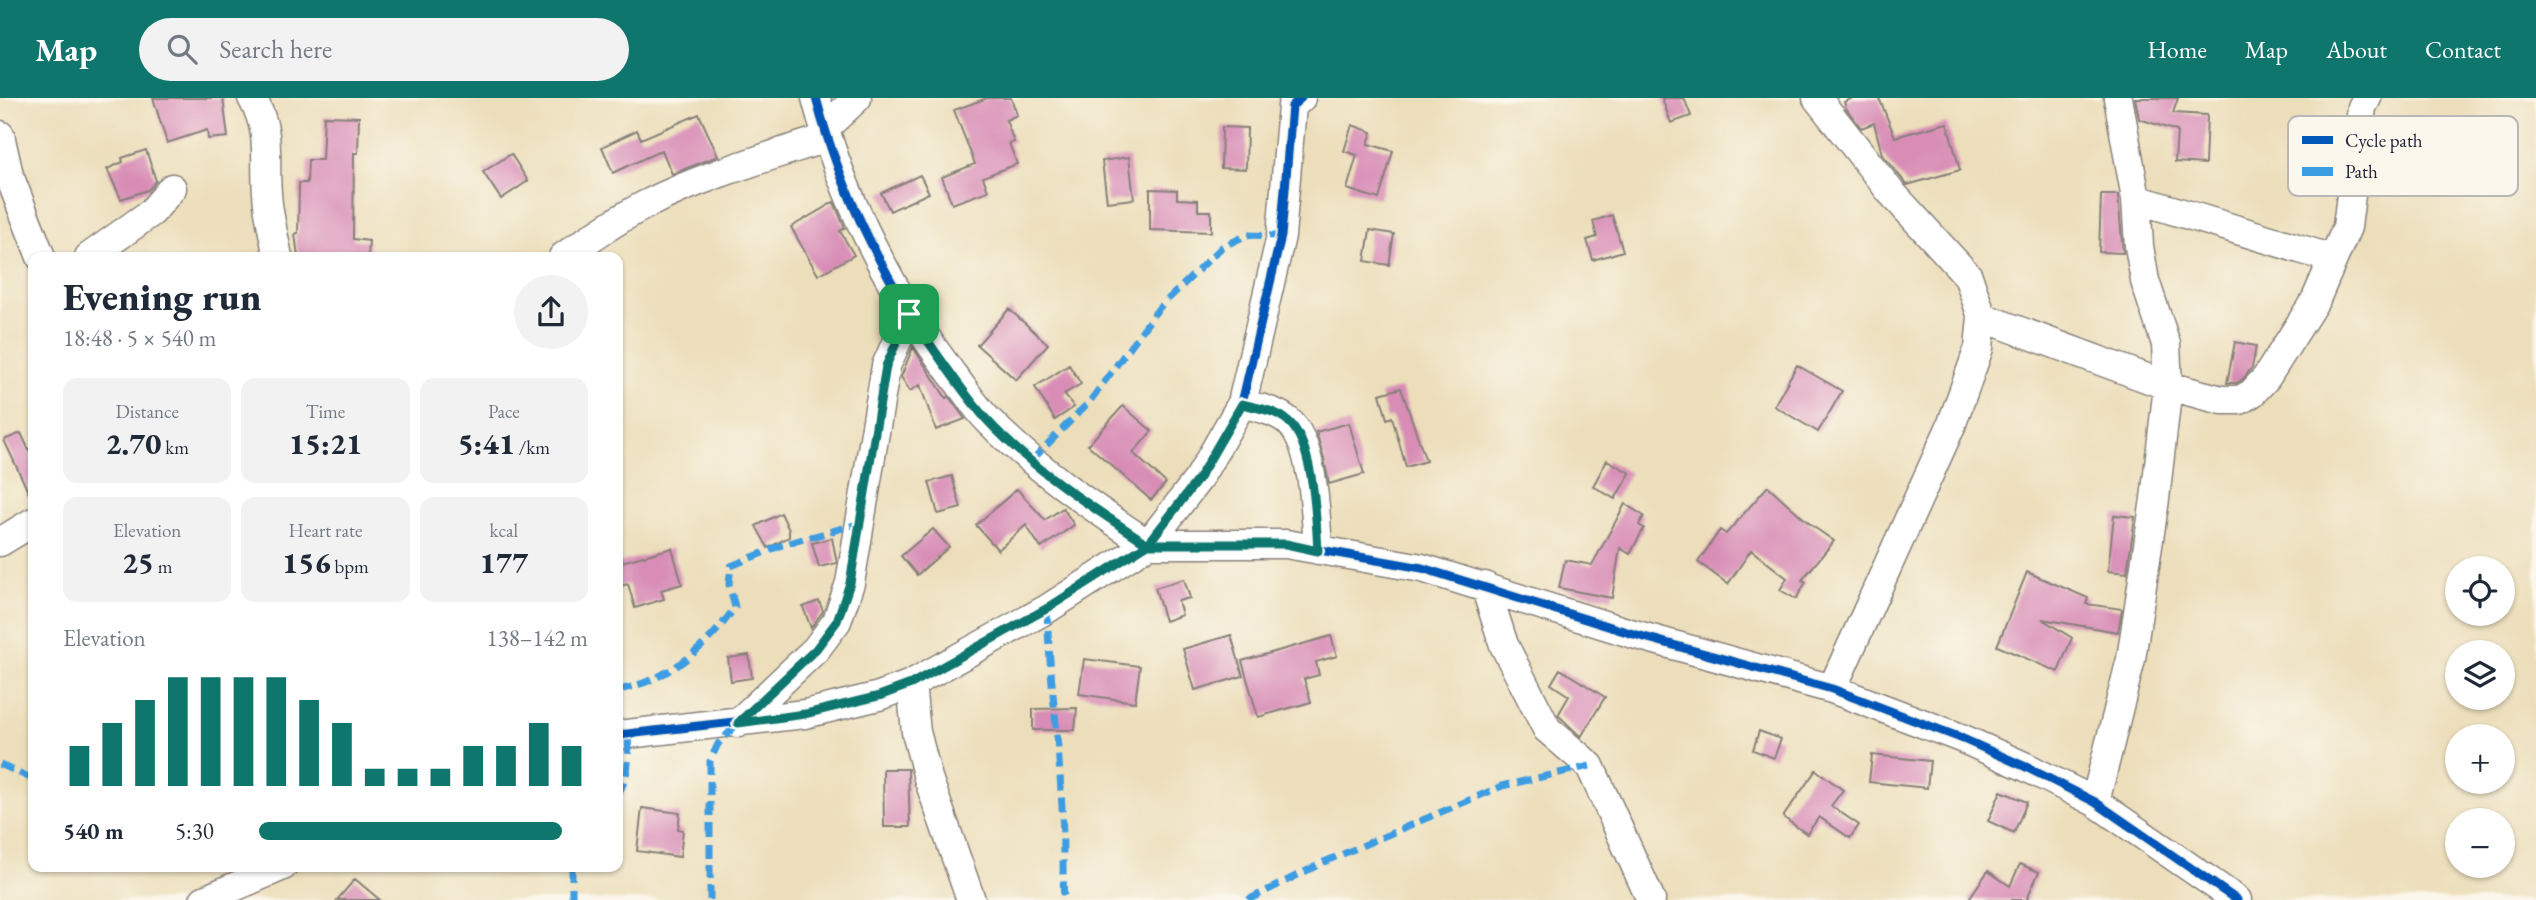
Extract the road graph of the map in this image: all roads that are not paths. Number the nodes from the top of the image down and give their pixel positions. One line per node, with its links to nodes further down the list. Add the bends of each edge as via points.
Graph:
1 (253, 98): 17 (street, via 264,123 267,195)
2 (816, 98): 9 (street)
3 (857, 98): 9 (street)
4 (1816, 98): 21 (street, via 1890,191 1968,276)
5 (2118, 98): 14 (street)
6 (2367, 98): 8 (street)
7 (1291, 101): 23 (street, via 1281,236)
8 (2361, 116)
9 (825, 133): 18 (street, via 646,205); 20 (street, via 869,238)
10 (0, 135): 11 (street)
11 (4, 176): 15 (street)
12 (172, 188): 16 (street, via 152,212)
13 (2351, 196): 19 (street, via 2347,227)
14 (2136, 198): 19 (street); 22 (street, via 2139,246 2166,344)
15 (39, 252)
16 (96, 252)
17 (277, 252)
18 (571, 252)
19 (2333, 259): 22 (street, via 2316,299 2252,393 2241,400 2222,400)
20 (909, 314): 26 (street, via 986,419 1032,460); 31 (street, via 886,366 855,559 837,621 816,649)
21 (1982, 317): 22 (street); 30 (street, via 1979,348 1951,426)
22 (2168, 386): 33 (street, via 2130,659)
23 (1242, 404): 26 (street, via 1199,478); 27 (street, via 1273,412 1289,422 1303,444)
24 (28, 525): 25 (street)
25 (0, 542)
26 (1148, 544): 27 (street, via 1286,544); 29 (street, via 1046,609)
27 (1318, 551): 28 (street, via 1422,568)
28 (1485, 586): 30 (street, via 1630,633); 37 (street, via 1504,645 1547,729 1590,766)
29 (911, 684): 31 (street, via 805,714); 36 (street, via 916,732 928,778)
30 (1832, 689): 33 (street, via 1961,738)
31 (738, 723): 32 (street)
32 (623, 734)
33 (2095, 802): 38 (street)
34 (266, 872): 35 (street)
35 (204, 900)
36 (971, 900)
37 (1651, 900)
38 (2237, 900)

